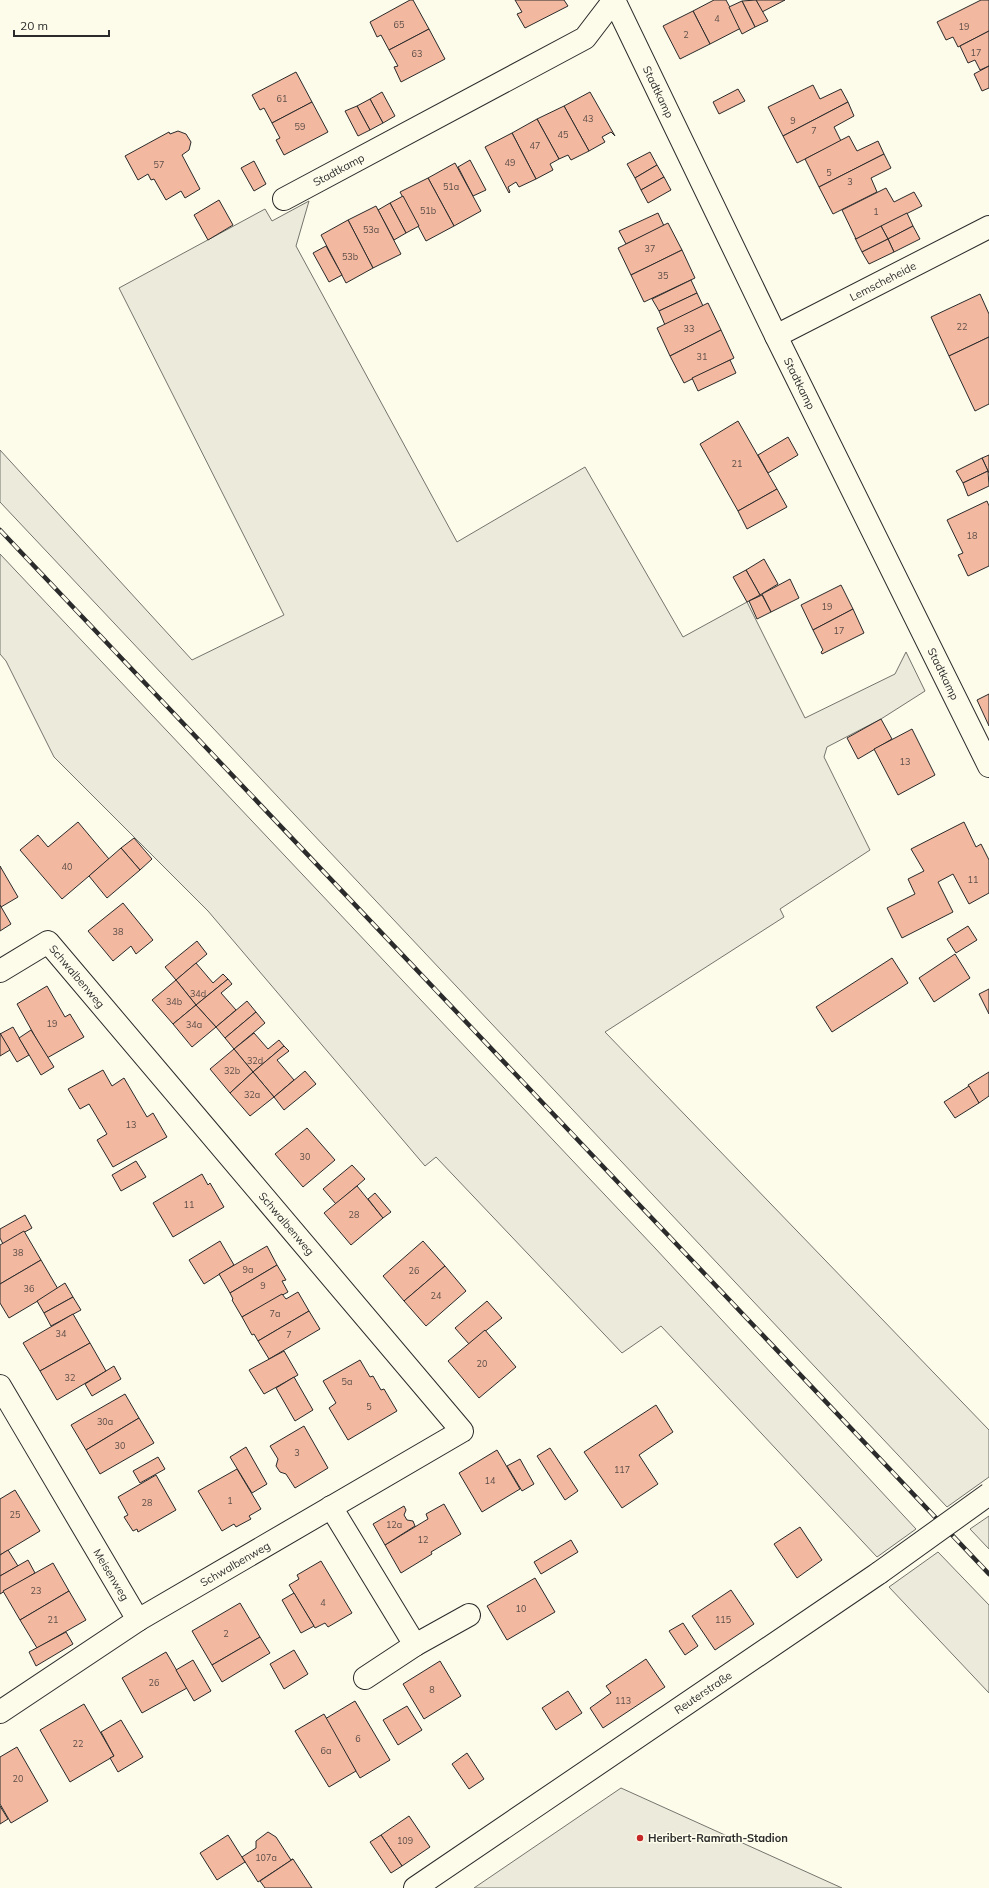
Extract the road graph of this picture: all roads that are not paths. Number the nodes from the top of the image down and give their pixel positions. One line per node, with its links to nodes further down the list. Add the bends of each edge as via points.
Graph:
1 (614, 0): 2 (street, Stadtkamp, via 585,38); 4 (street, Stadtkamp)
2 (284, 199)
3 (989, 227): 4 (street, Lemscheheide)
4 (776, 336): 5 (street, Stadtkamp)
5 (989, 766)
6 (0, 971): 9 (street, Schwalbenweg, via 48,942 462,1431)
7 (0, 1386): 11 (street, Meisenweg)
8 (989, 1494): 15 (street, Reuterstraße, bridge, via 879,1573)
9 (332, 1507): 11 (street, Schwalbenweg); 12 (street)
10 (469, 1615): 12 (street)
11 (138, 1620): 14 (street)
12 (415, 1645): 13 (street)
13 (365, 1678)
14 (0, 1712)
15 (416, 1888)

